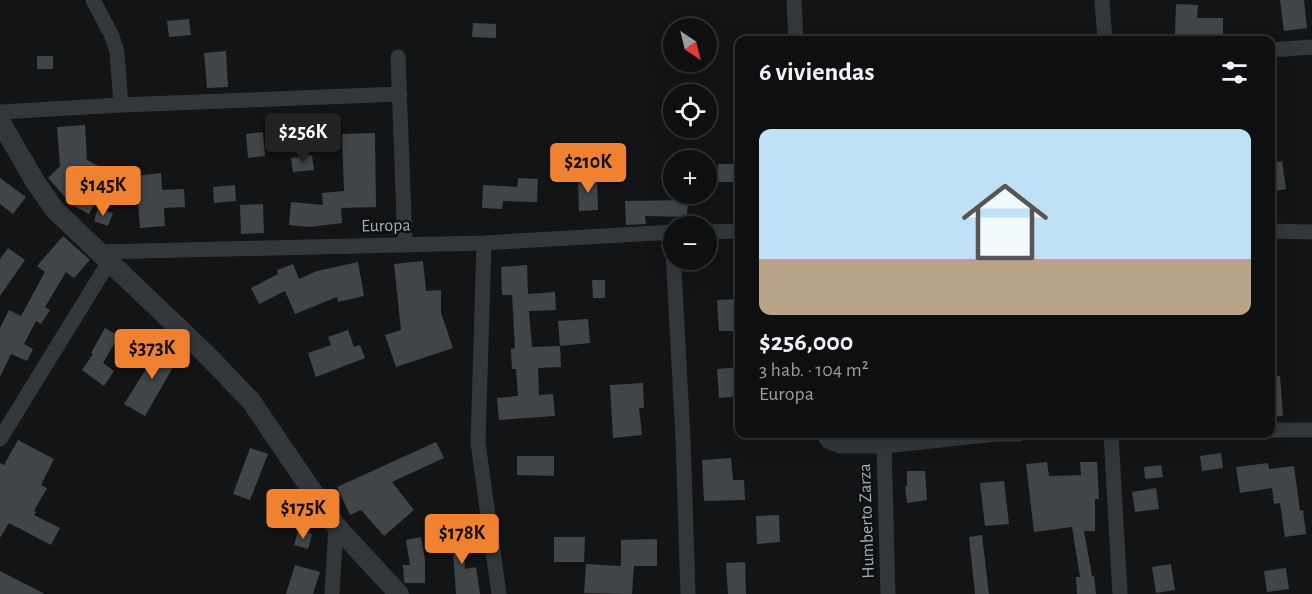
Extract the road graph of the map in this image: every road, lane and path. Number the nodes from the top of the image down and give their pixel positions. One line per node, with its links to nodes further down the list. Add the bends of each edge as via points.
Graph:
1 (93, 0): 10 (street, via 117,52)
2 (794, 0): 4 (street)
3 (1102, 0): 5 (street)
4 (796, 36)
5 (1105, 36)
6 (1312, 47): 7 (street)
7 (1275, 50)
8 (398, 57): 9 (street)
9 (400, 94): 10 (street); 19 (street)
10 (121, 105): 11 (street)
11 (0, 112)
12 (0, 121): 20 (street, via 55,210)
13 (735, 231): 15 (street)
14 (1275, 231): 16 (street)
15 (717, 232)
16 (1312, 232)
17 (663, 233): 18 (street, Europa)
18 (484, 243): 19 (street, Europa); 32 (street, via 478,443)
19 (405, 245): 20 (street, Europa)
20 (104, 257): 27 (street); 29 (street, via 251,400)
21 (675, 270): 33 (street)
22 (1275, 430): 23 (street)
23 (1312, 430)
24 (826, 438): 28 (street, via 840,446)
25 (959, 438): 28 (street)
26 (1111, 438): 35 (street)
27 (0, 440)
28 (884, 446): 34 (street, Humberto Zarza)
29 (336, 526): 30 (street); 31 (street)
30 (332, 594)
31 (399, 594)
32 (499, 594)
33 (688, 594)
34 (888, 594)
35 (1120, 594)

